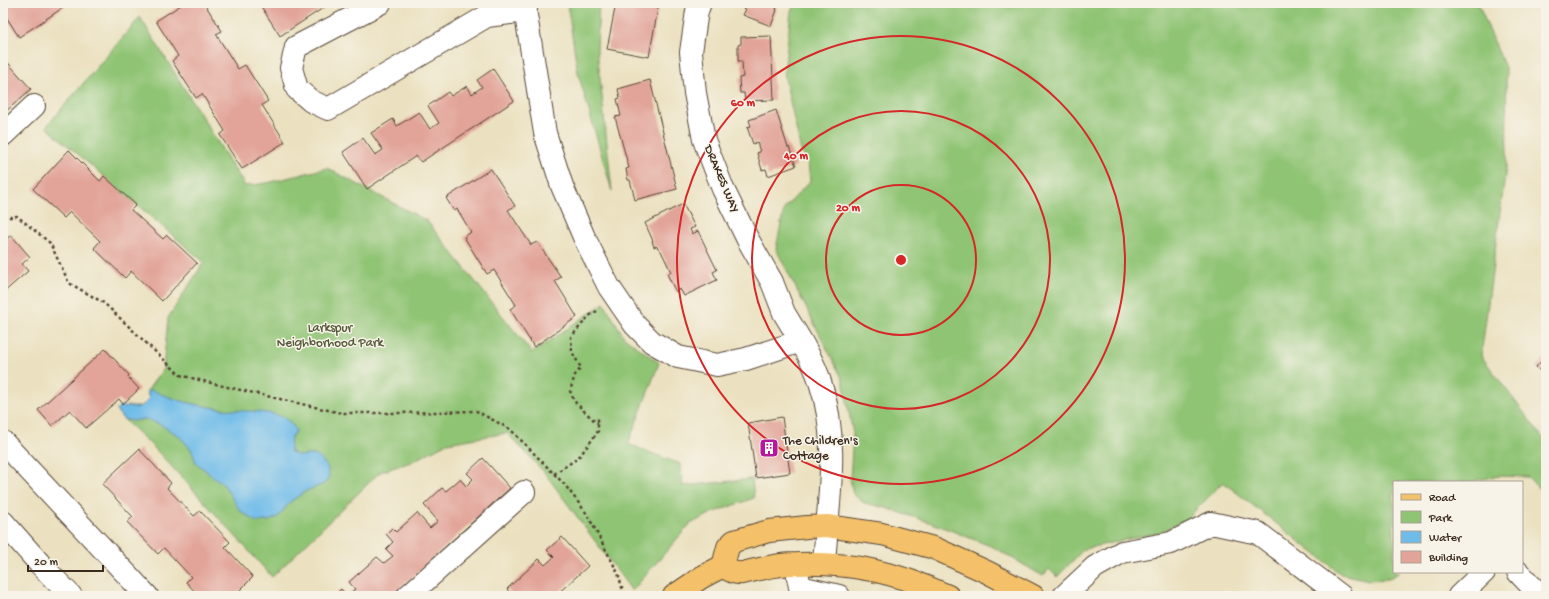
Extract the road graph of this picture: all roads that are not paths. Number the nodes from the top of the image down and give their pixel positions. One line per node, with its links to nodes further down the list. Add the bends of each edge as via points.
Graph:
1 (380, 3): 3 (street, via 296,47 291,68 297,89 310,101 328,109 487,16)
2 (700, 3): 6 (street, DRAKES WAY, via 691,52 704,140 723,189 772,282 784,313)
3 (525, 7): 6 (street, via 545,133 562,186 606,280 635,325 652,342 678,357 718,365 746,359)
4 (34, 106): 5 (street)
5 (3, 135)
6 (801, 340): 10 (street, DRAKES WAY, via 820,381 830,418 832,461)
7 (4, 446): 17 (street)
8 (524, 492): 18 (street)
9 (3, 522): 16 (street)
10 (827, 526): 11 (street, DRAKES WAY); 12 (main road, via 769,532 734,541 728,547); 22 (main road, via 882,534 934,548)
11 (824, 564): 12 (main road, via 795,564 742,573 728,570); 21 (main road, via 863,567 886,572)
12 (723, 566): 19 (main road)
13 (1483, 573): 25 (street)
14 (1519, 573): 26 (street)
15 (798, 577): 20 (street, via 800,587)
16 (71, 596)
17 (146, 596)
18 (408, 596)
19 (674, 596)
20 (839, 596)
21 (948, 596)
22 (1033, 596)
23 (1064, 596): 24 (street, via 1095,567 1122,552 1171,543 1211,523 1258,533)
24 (1340, 596)
25 (1459, 596)
26 (1541, 596)

